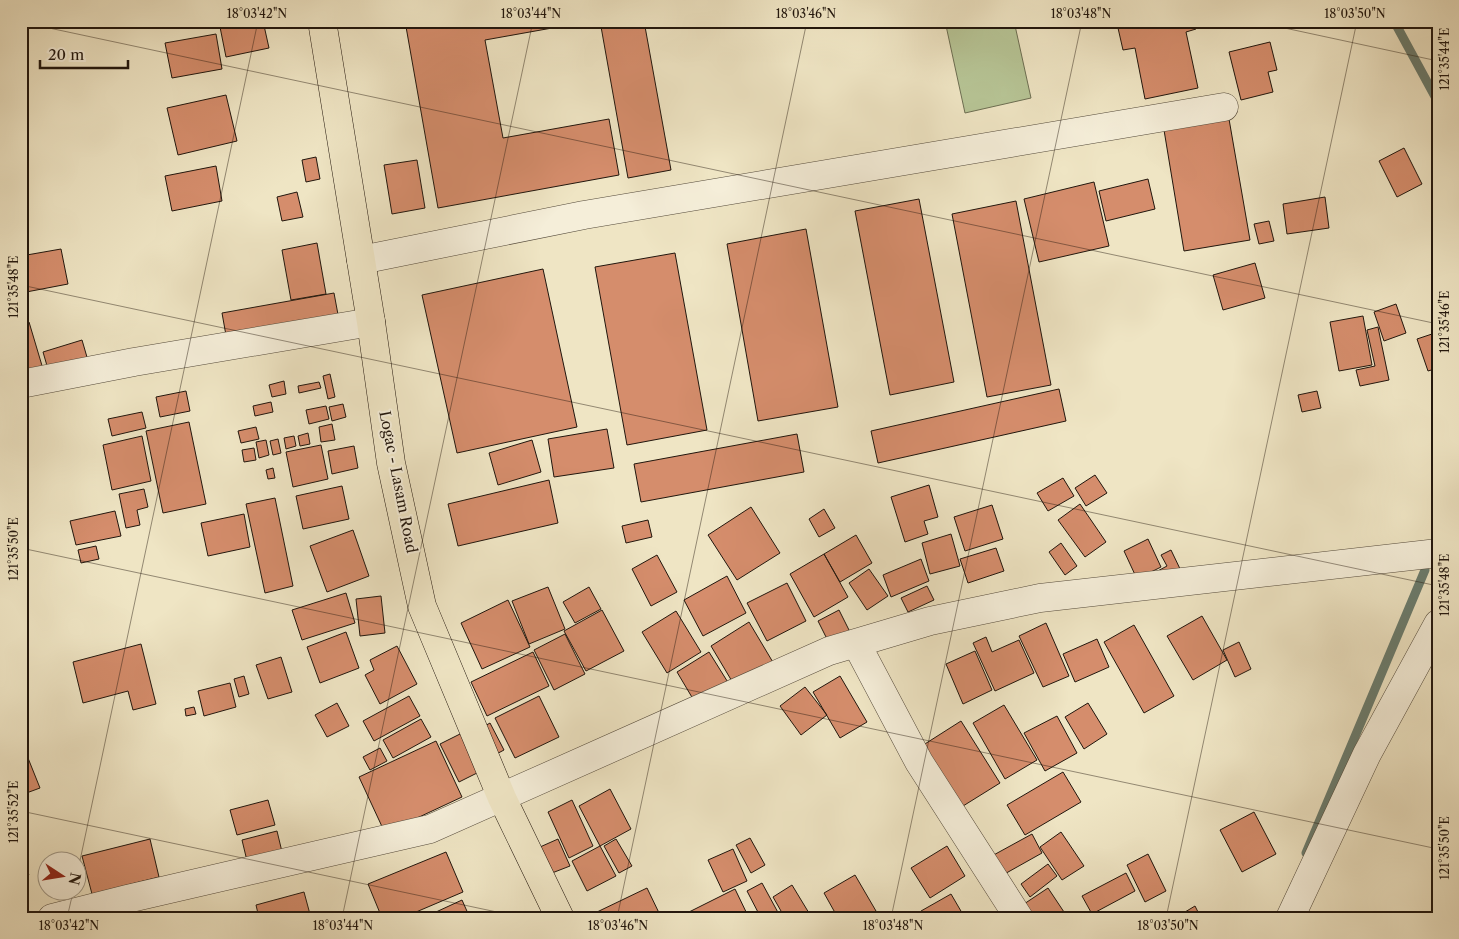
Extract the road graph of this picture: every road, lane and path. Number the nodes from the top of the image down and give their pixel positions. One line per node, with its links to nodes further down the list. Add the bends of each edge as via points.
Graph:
1 (322, 21): 3 (main road, Logac - Lasam Road)
2 (1224, 107): 3 (street, via 594,213)
3 (361, 260): 4 (main road, Logac - Lasam Road)
4 (371, 322): 5 (street); 9 (main road, Logac - Lasam Road, via 391,463 422,606)
5 (21, 384)
6 (1438, 553): 8 (street, via 1040,598 930,620)
7 (1438, 624): 13 (street, via 1367,754)
8 (856, 643): 9 (street, via 820,655); 12 (street, via 920,762)
9 (502, 798): 10 (street, via 430,829 126,898); 11 (main road, Logac - Lasam Road)
10 (52, 918)
11 (560, 918)
12 (1019, 918)
13 (1290, 918)

